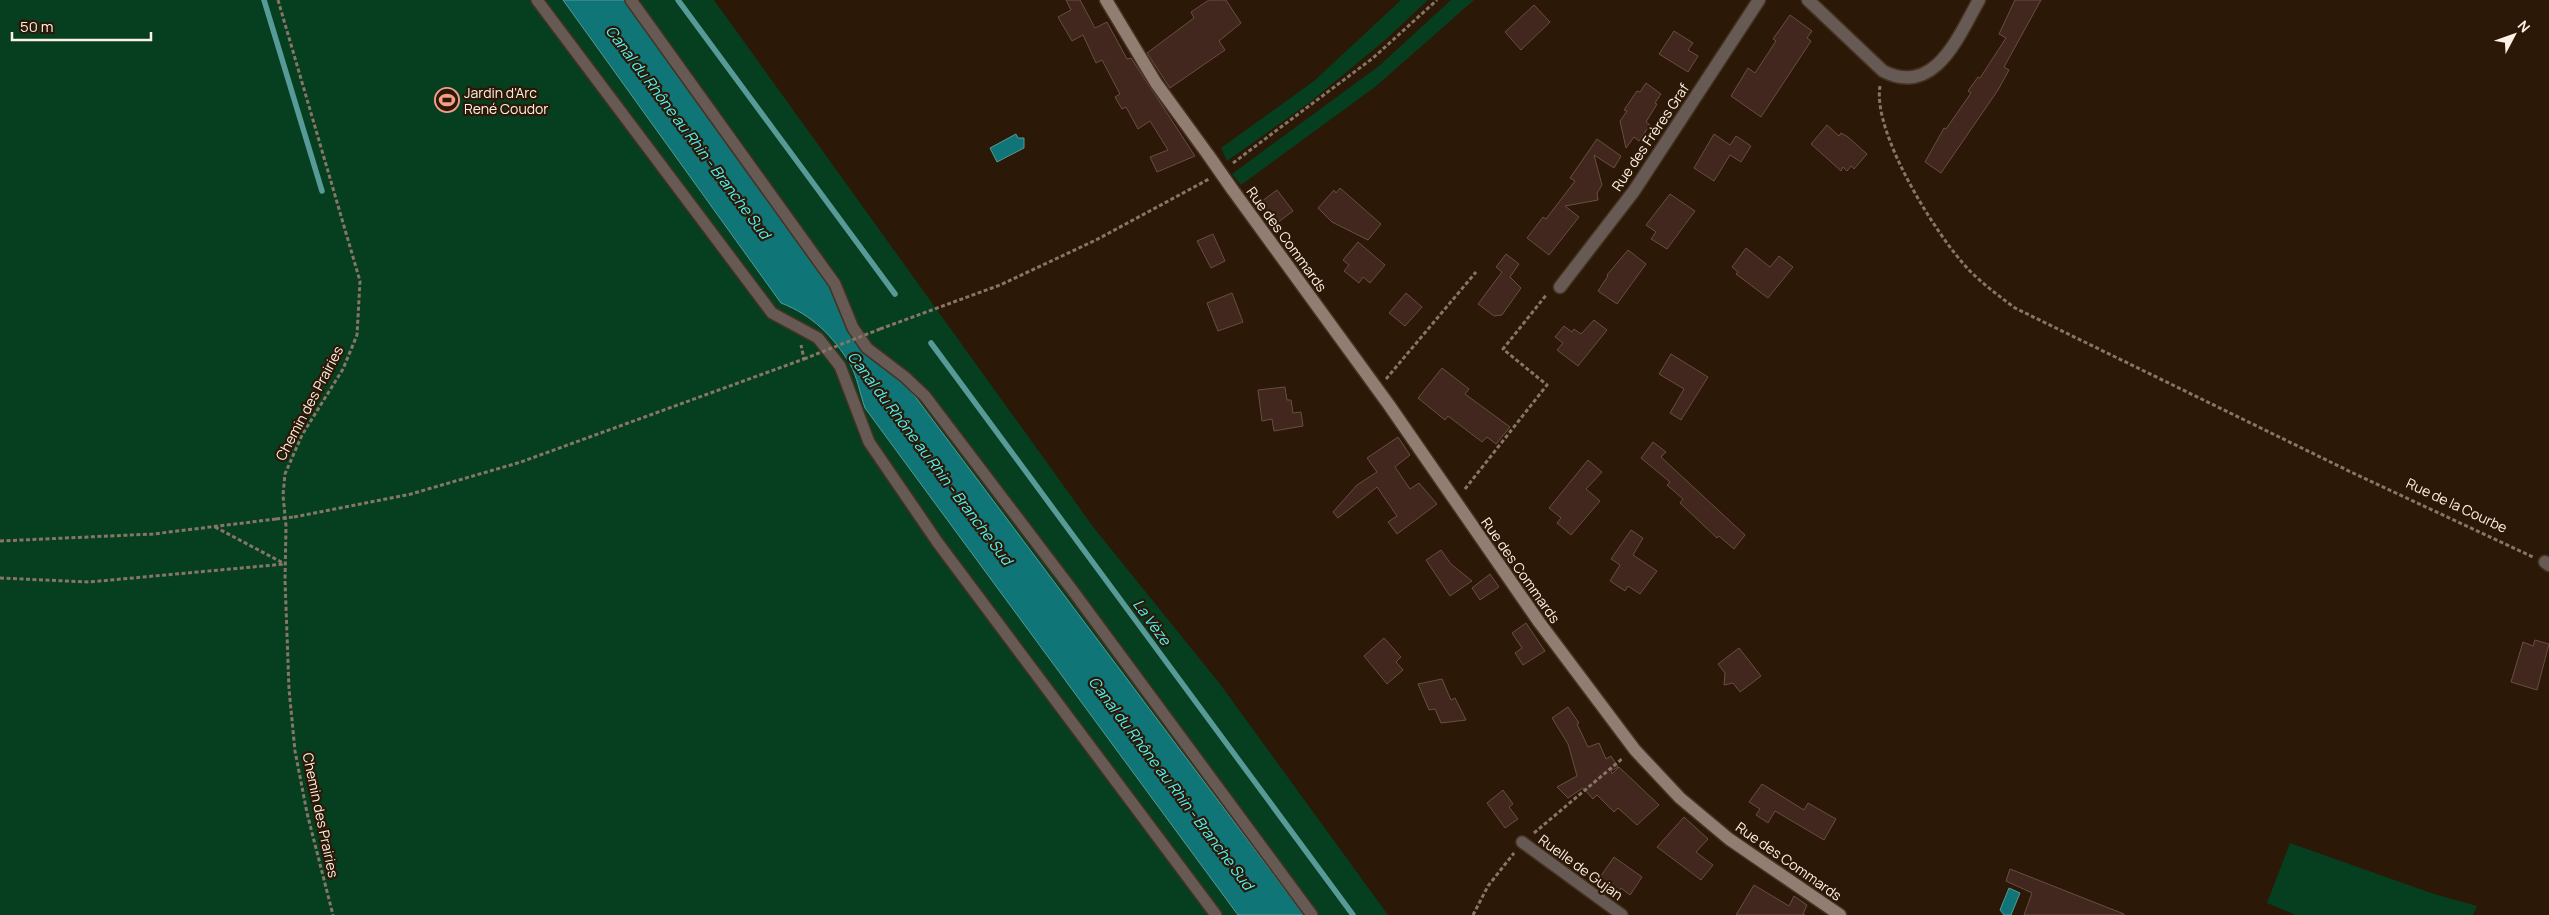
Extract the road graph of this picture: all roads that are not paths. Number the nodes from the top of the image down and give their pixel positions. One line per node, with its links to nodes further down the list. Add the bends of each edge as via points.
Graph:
1 (537, 0): 9 (lane, via 772,313 818,338 840,366 869,442 938,543)
2 (631, 0): 10 (lane, via 835,284 853,328 867,348 906,377 925,396)
3 (1106, 0): 12 (street, Rue des Commards, bridge, via 1156,83 1378,389 1539,622 1634,748 1680,798 1729,839)
4 (1759, 0): 7 (street, Rue des Frères Graf, via 1634,191)
5 (1808, 0): 6 (street, via 1883,71 1905,78 1935,68 1947,56)
6 (1979, 0)
7 (1560, 287)
8 (1522, 842): 11 (lane, Ruelle de Gujan)
9 (1216, 915)
10 (1312, 915)
11 (1622, 915)
12 (1840, 915)

